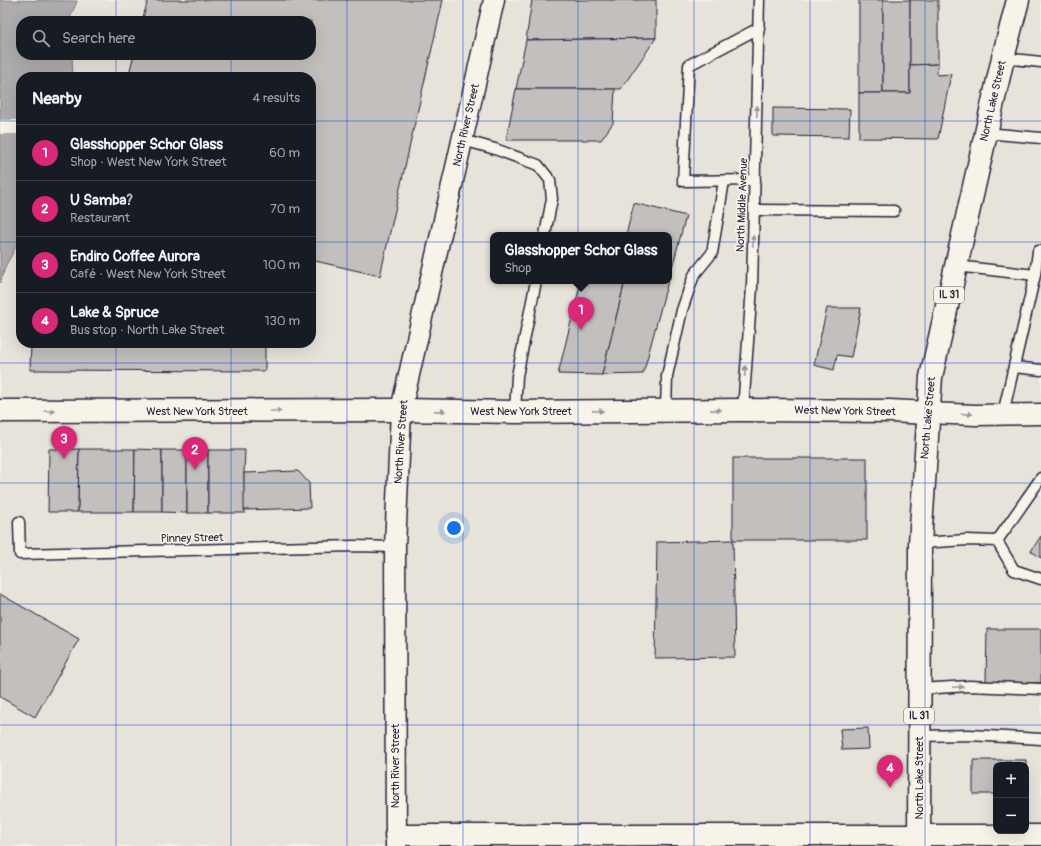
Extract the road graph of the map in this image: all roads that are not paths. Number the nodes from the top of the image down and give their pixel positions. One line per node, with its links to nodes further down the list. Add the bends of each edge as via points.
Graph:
1 (494, 0): 9 (street, North River Street)
2 (759, 0): 4 (lane, North Middle Avenue)
3 (1018, 0): 5 (main road, North Lake Street / IL 31)
4 (759, 28): 10 (lane, North Middle Avenue, one-way to 4); 11 (lane, via 689,65 683,180)
5 (1003, 58): 6 (lane); 7 (main road, North Lake Street / IL 31)
6 (1041, 62)
7 (986, 133): 8 (lane); 16 (main road, North Lake Street / IL 31)
8 (1041, 138)
9 (463, 140): 14 (lane, via 538,165 550,180 552,199); 21 (street, North River Street)
10 (755, 180): 11 (lane); 12 (lane, North Middle Avenue)
11 (724, 181): 22 (lane, via 712,253 694,275 682,310 667,376)
12 (754, 210): 13 (lane); 23 (lane, North Middle Avenue, one-way to 12, via 752,287)
13 (894, 211)
14 (546, 232)
15 (1041, 251): 17 (lane, via 1038,251)
16 (956, 266): 17 (lane); 26 (main road, North Lake Street / IL 31, via 931,377)
17 (1035, 275): 19 (lane)
18 (535, 284): 25 (lane, via 517,376)
19 (1014, 368): 20 (lane); 27 (lane)
20 (1041, 370)
21 (401, 410): 24 (main road, West New York Street, one-way to 21); 25 (main road, West New York Street, one-way to 25); 33 (street, North River Street)
22 (666, 410): 23 (main road, West New York Street, one-way to 23); 25 (main road, West New York Street, one-way to 22)
23 (743, 410): 26 (main road, West New York Street, via 890,411)
24 (5, 411)
25 (515, 412)
26 (928, 414): 27 (street, West New York Street, one-way to 27); 32 (main road, North Lake Street / IL 31)
27 (1003, 414): 28 (street, West New York Street)
28 (1041, 414)
29 (1041, 478): 31 (lane)
30 (19, 522): 33 (lane, Pinney Street, via 20,554)
31 (997, 541): 32 (lane); 34 (lane, via 1014,570)
32 (920, 542): 35 (main road, North Lake Street / IL 31)
33 (395, 547): 40 (street, North River Street)
34 (1041, 580)
35 (919, 689): 36 (lane, one-way to 36, via 968,686); 37 (main road, North Lake Street / IL 31)
36 (1041, 689)
37 (919, 736): 38 (lane, via 969,735); 41 (main road, North Lake Street / IL 31)
38 (1041, 739)
39 (1041, 835): 41 (street)
40 (396, 840): 41 (street)
41 (919, 840)

